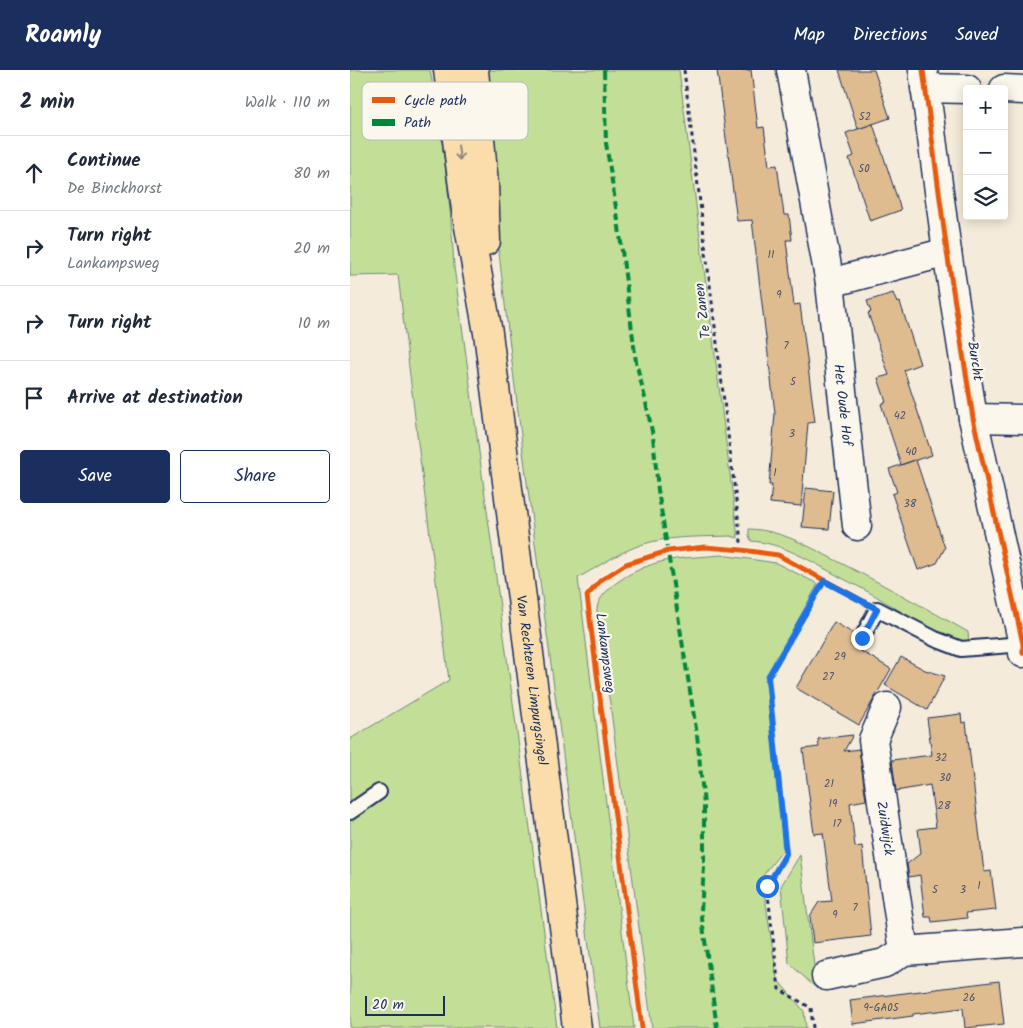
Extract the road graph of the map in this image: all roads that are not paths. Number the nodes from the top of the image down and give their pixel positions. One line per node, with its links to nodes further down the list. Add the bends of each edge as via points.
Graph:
1 (791, 70): 9 (street, Het Oude Hof)
2 (924, 79): 3 (street); 8 (street, Burcht)
3 (963, 88)
4 (1008, 89): 5 (street)
5 (1023, 90)
6 (457, 140): 10 (main road, Van Rechteren Limpurgsingel, one-way to 10)
7 (480, 140): 10 (main road, Van Rechteren Limpurgsingel)
8 (947, 252): 9 (street); 11 (street, Burcht)
9 (830, 283): 13 (street, Het Oude Hof)
10 (488, 333): 23 (main road, Van Rechteren Limpurgsingel)
11 (973, 418): 12 (street); 15 (street, Burcht)
12 (1023, 419)
13 (857, 526)
14 (862, 638): 15 (lane, via 877,609 961,649)
15 (1023, 644): 16 (street, Burcht)
16 (1023, 654)
17 (887, 707): 21 (street, Zuidwijck, via 873,740)
18 (379, 792): 19 (lane)
19 (350, 812)
20 (1023, 942): 21 (street)
21 (904, 951): 22 (street, via 885,963)
22 (826, 976)
23 (577, 1028)

